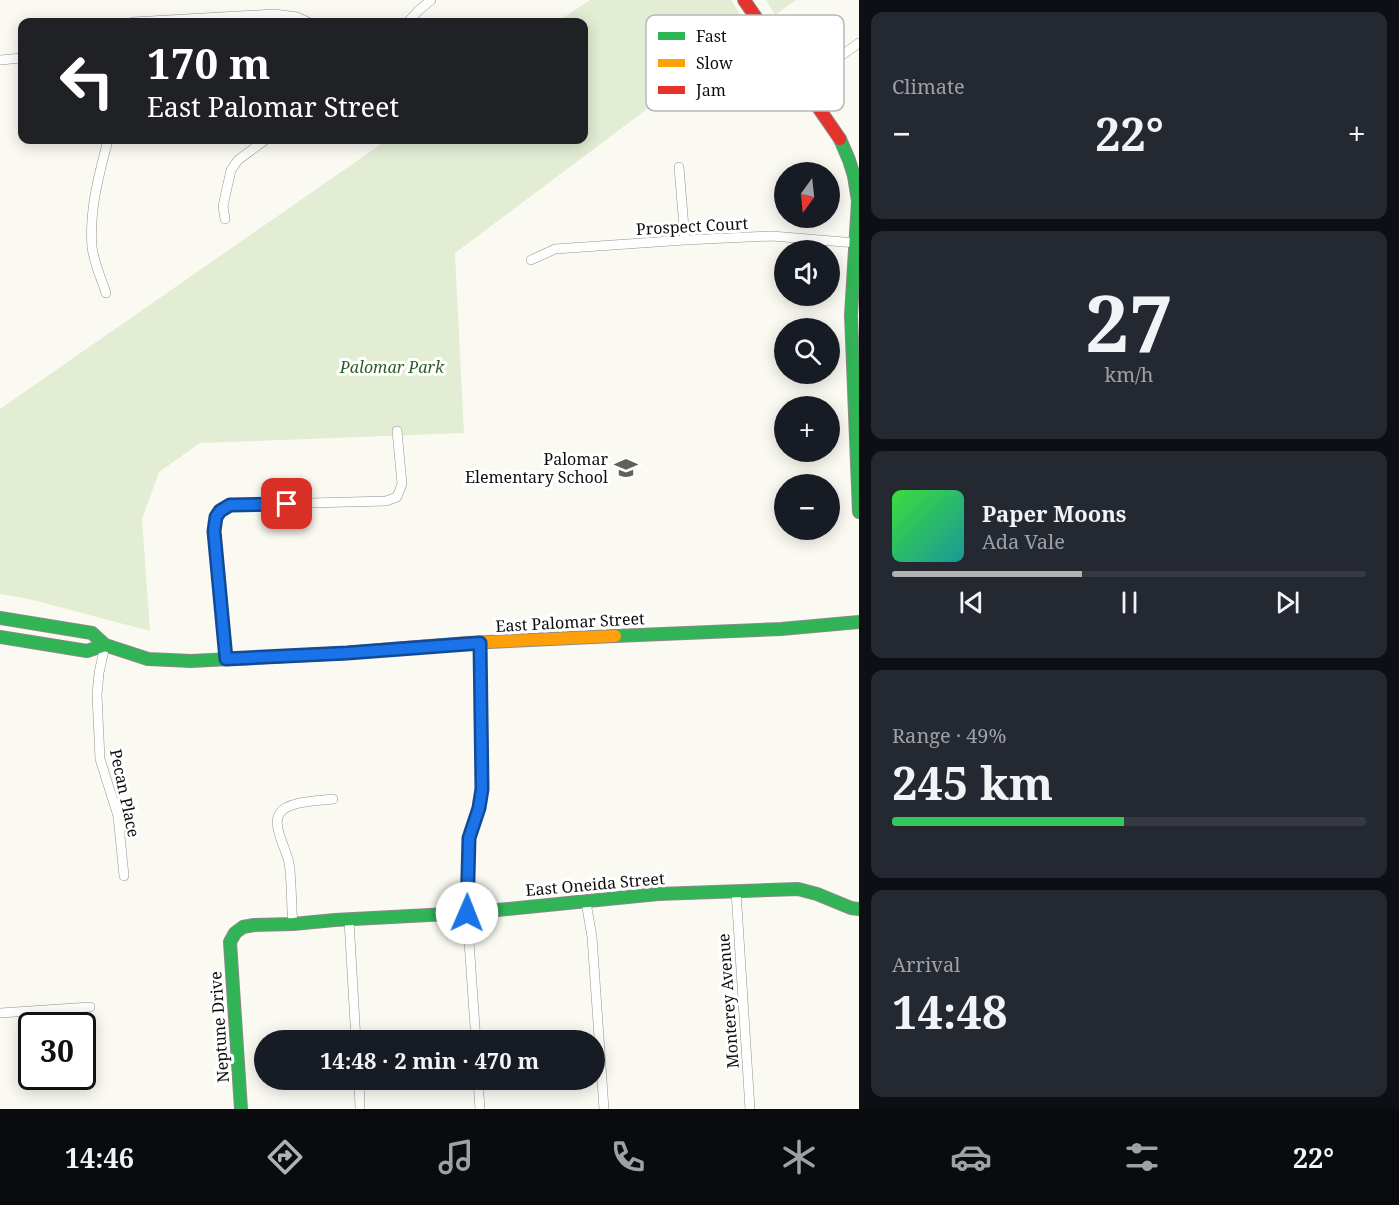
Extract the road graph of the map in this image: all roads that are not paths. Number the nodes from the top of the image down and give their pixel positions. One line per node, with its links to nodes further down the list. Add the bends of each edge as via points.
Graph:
1 (431, 0): 6 (street)
2 (744, 0): 3 (street)
3 (754, 15)
4 (204, 18): 5 (street, via 274,14)
5 (299, 18)
6 (412, 18)
7 (859, 43): 8 (street)
8 (844, 54)
9 (18, 58): 10 (street)
10 (0, 60)
11 (821, 111): 17 (street, via 842,143 854,176 858,201)
12 (107, 144): 19 (street, via 92,222 92,248)
13 (259, 144): 15 (street, via 231,170 223,206)
14 (679, 167): 16 (street)
15 (225, 219)
16 (686, 240): 17 (street, Prospect Court, via 772,236); 18 (street, Prospect Court, via 555,249)
17 (856, 243): 21 (street, via 851,315)
18 (531, 260)
19 (106, 293)
20 (397, 431): 28 (street, via 402,484 397,497 386,501 230,505 220,511 214,531)
21 (858, 473): 22 (street)
22 (859, 512)
23 (0, 618): 27 (street, East Palomar Street, via 92,633)
24 (859, 621): 26 (street, East Palomar Street, via 781,629)
25 (0, 637): 27 (street, East Palomar Street, via 87,651)
26 (480, 643): 28 (street, East Palomar Street); 34 (street, via 482,789 469,838)
27 (105, 645): 28 (street, East Palomar Street, via 148,659); 30 (street, Pecan Place, via 97,695 100,759 118,816)
28 (226, 659)
29 (333, 799): 36 (street, via 290,805 277,819 289,862)
30 (124, 876)
31 (736, 891): 32 (street, East Oneida Street); 33 (street, East Oneida Street, via 798,889); 48 (street, Monterey Avenue)
32 (586, 902): 34 (street, East Oneida Street); 47 (street)
33 (859, 909)
34 (467, 913): 35 (street, East Oneida Street); 41 (street)
35 (349, 920): 36 (street, East Oneida Street); 40 (street)
36 (292, 924): 37 (street, East Oneida Street, via 243,927)
37 (230, 942): 44 (street, Neptune Drive)
38 (90, 1007): 39 (street)
39 (0, 1013)
40 (355, 1030)
41 (475, 1030)
42 (359, 1090): 45 (street)
43 (479, 1090): 46 (street)
44 (241, 1109)
45 (360, 1109)
46 (480, 1109)
47 (604, 1109)
48 (750, 1109)

